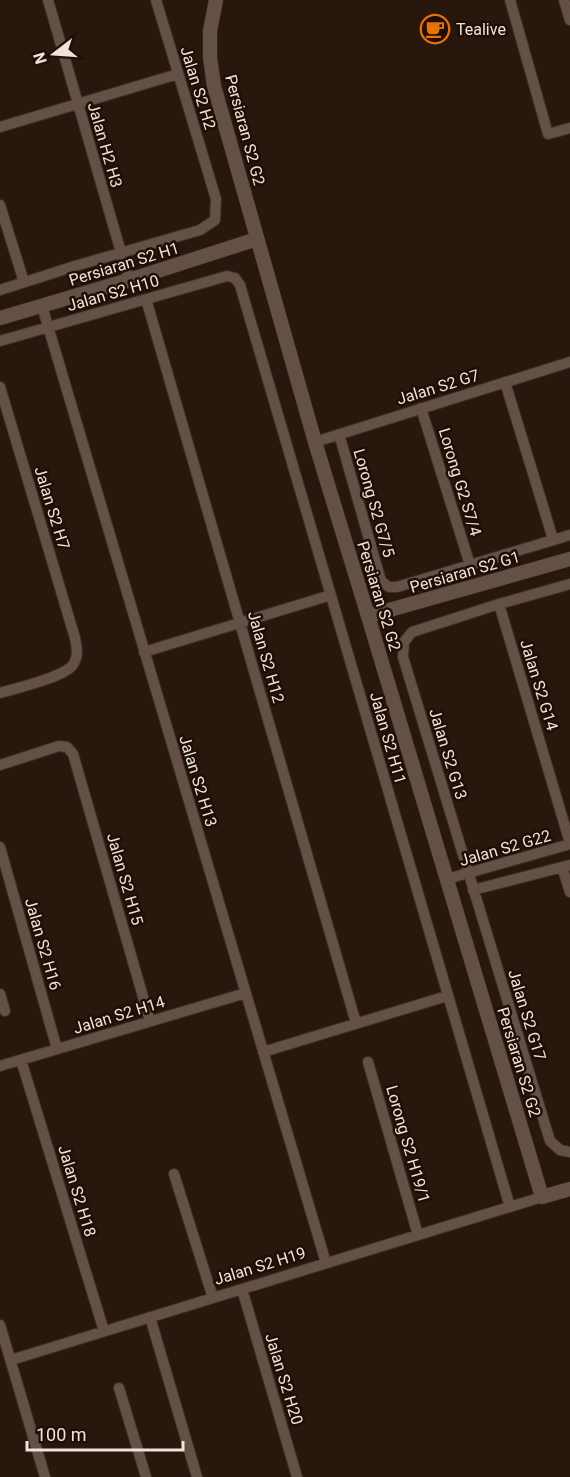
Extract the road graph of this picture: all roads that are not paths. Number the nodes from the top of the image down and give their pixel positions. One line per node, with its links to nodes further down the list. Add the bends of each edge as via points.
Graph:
1 (48, 0): 8 (street, Jalan H2 H3)
2 (156, 0): 7 (street, Jalan S2 H2)
3 (216, 0): 12 (street, Persiaran S2 G2, via 210,31 214,86)
4 (510, 0): 10 (street, via 548,134)
5 (564, 0): 6 (street)
6 (570, 20)
7 (178, 74): 8 (street); 13 (street, Jalan S2 H2, via 216,199 215,220 200,230)
8 (78, 104): 9 (street); 13 (street, Jalan H2 H3)
9 (0, 127)
10 (570, 128)
11 (0, 205): 16 (street)
12 (257, 239): 15 (street, Persiaran S2 H1); 28 (street, Persiaran S2 G2)
13 (123, 258): 15 (street, Jalan H2 H3); 16 (street)
14 (235, 278): 18 (street, Jalan S2 H10, via 228,276); 34 (street, Jalan S2 H11)
15 (129, 280): 19 (street, Persiaran S2 H1)
16 (24, 282): 17 (street)
17 (0, 290)
18 (146, 299): 21 (street, Jalan S2 H10); 37 (street, Jalan S2 H12)
19 (42, 306): 20 (street, Persiaran S2 H1); 21 (street, Jalan S2 H13)
20 (0, 318)
21 (48, 327): 22 (street, Jalan S2 H10); 38 (street, Jalan S2 H13)
22 (0, 341)
23 (570, 362): 24 (street, Jalan S2 G7)
24 (505, 382): 26 (street, Jalan S2 G7); 30 (street)
25 (0, 387): 39 (street, Jalan S2 H7, via 78,651 72,666 62,673)
26 (422, 408): 27 (street, Jalan S2 G7); 32 (street, Lorong G2 S7/4)
27 (339, 434): 28 (street, Jalan S2 G7); 32 (street, Lorong S2 G7/5, via 381,581 397,587)
28 (315, 442): 36 (street, Persiaran S2 G2)
29 (570, 535): 30 (street)
30 (553, 539): 32 (street)
31 (570, 559): 36 (street, Persiaran S2 G1)
32 (470, 565)
33 (570, 584): 35 (street)
34 (332, 595): 37 (street); 50 (street, Jalan S2 H11)
35 (499, 604): 41 (street, Jalan S2 G14); 44 (street, Jalan S2 G13, via 412,632 404,642 404,657)
36 (368, 616): 45 (street, Persiaran S2 G2)
37 (240, 622): 38 (street); 53 (street, Jalan S2 H12)
38 (144, 652): 48 (street, Jalan S2 H13)
39 (0, 693)
40 (0, 765): 52 (street, Jalan S2 H15, via 59,746 67,747 73,754)
41 (570, 843): 44 (street, Jalan S2 G22)
42 (0, 847): 54 (street, Jalan S2 H16)
43 (566, 866): 46 (street); 47 (street)
44 (469, 874): 45 (street, Jalan S2 G22); 46 (street, Jalan S2 G17)
45 (447, 879): 62 (street, Persiaran S2 G2)
46 (473, 890): 59 (street, Jalan S2 G17, via 550,1141 560,1150)
47 (570, 892)
48 (246, 993): 52 (street, Jalan S2 H14); 55 (street, Jalan S2 H13)
49 (0, 994): 51 (street)
50 (447, 996): 53 (street); 63 (street, Jalan S2 H11)
51 (5, 1011)
52 (150, 1021): 54 (street, Jalan S2 H14)
53 (356, 1023): 55 (street)
54 (57, 1049): 56 (street, Jalan S2 H14)
55 (263, 1052): 65 (street, Jalan S2 H13)
56 (21, 1060): 58 (street, Jalan S2 H14); 70 (street, Jalan S2 H18)
57 (368, 1062): 64 (street, Lorong S2 H19/1)
58 (0, 1066)
59 (570, 1152)
60 (174, 1174): 67 (street)
61 (570, 1189): 62 (street)
62 (542, 1197): 63 (street, Jalan S2 H19)
63 (515, 1206): 64 (street, Jalan S2 H19)
64 (418, 1235): 65 (street, Jalan S2 H19)
65 (326, 1263): 66 (street, Jalan S2 H19)
66 (242, 1289): 67 (street, Jalan S2 H19); 76 (street, Jalan S2 H20)
67 (213, 1298): 68 (street, Jalan S2 H19)
68 (150, 1317): 70 (street, Jalan S2 H19); 75 (street)
69 (0, 1325): 71 (street)
70 (104, 1331): 71 (street, Jalan S2 H19)
71 (10, 1360): 73 (street)
72 (120, 1388): 74 (street)
73 (45, 1477)
74 (146, 1477)
75 (197, 1477)
76 (297, 1477)

